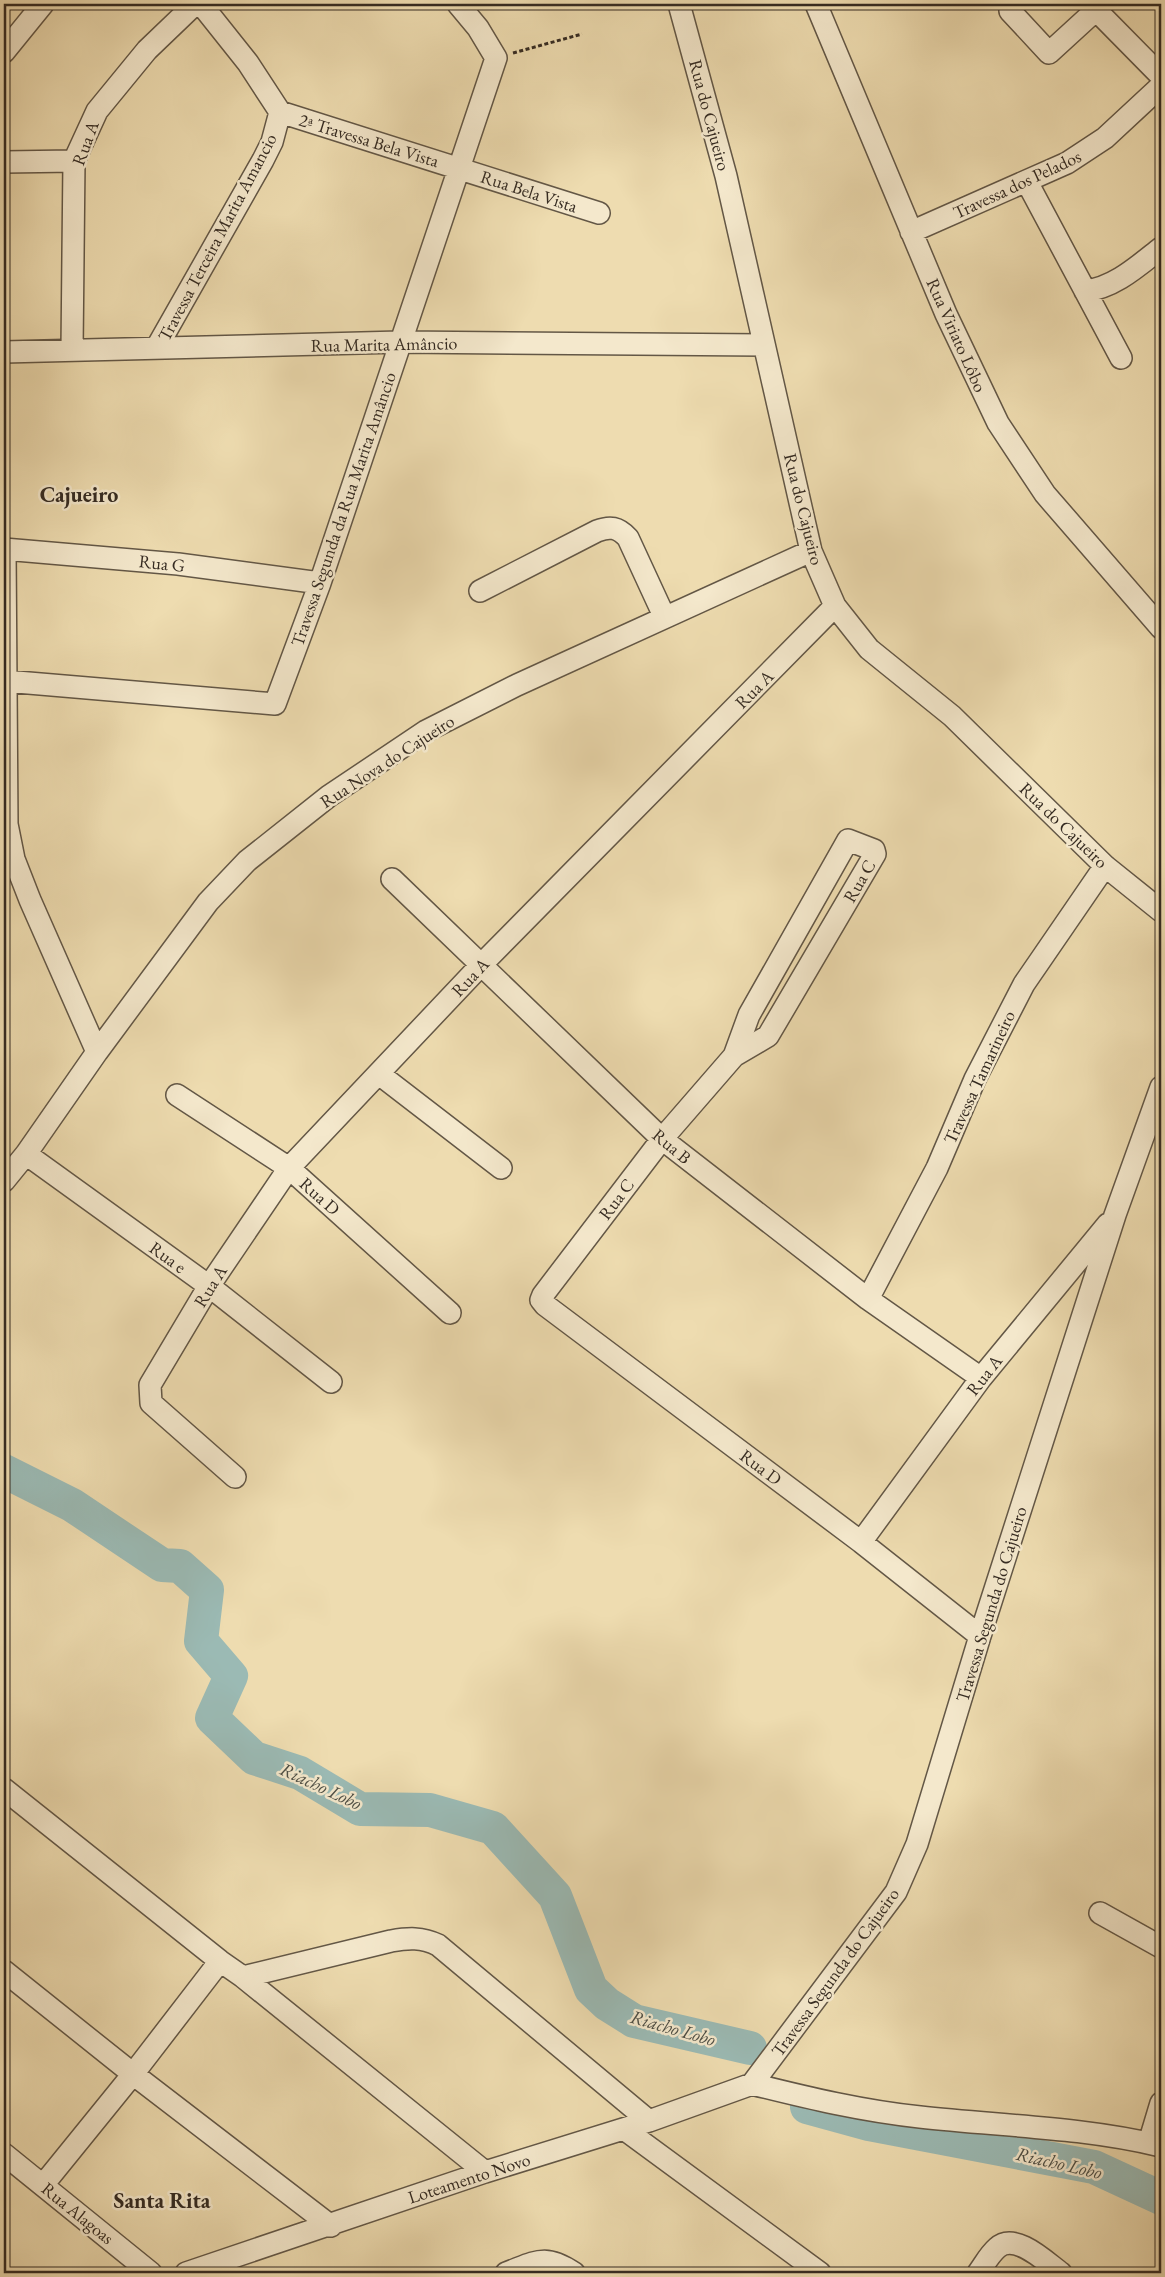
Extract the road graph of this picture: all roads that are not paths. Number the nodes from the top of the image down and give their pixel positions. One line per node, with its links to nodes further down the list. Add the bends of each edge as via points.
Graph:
1 (43, 4): 9 (street)
2 (195, 4): 13 (street, Rua A, via 147,50 97,110)
3 (200, 4): 12 (street, Travessa Terceira Marita Amancio, via 248,63)
4 (458, 4): 15 (street, Travessa Segunda da Rua Marita Amâncio, via 478,28 496,58)
5 (679, 4): 22 (street, Rua do Cajueiro, via 726,176)
6 (816, 4): 18 (street, Rua Viriato Lôbo)
7 (1093, 7): 8 (street, via 1049,53); 10 (street)
8 (1010, 11)
9 (4, 52)
10 (1161, 76)
11 (1161, 86): 16 (street, Travessa dos Pelados, via 1087,152)
12 (280, 112): 15 (street, 2ª Travessa Bela Vista); 23 (street, Travessa Terceira Marita Amancio, via 263,160)
13 (74, 161): 14 (street); 24 (street, Rua A)
14 (4, 162)
15 (458, 168): 17 (street, Rua Bela Vista); 21 (street, Travessa Segunda da Rua Marita Amâncio)
16 (1027, 182): 18 (street, Travessa dos Pelados); 20 (street)
17 (599, 213)
18 (911, 232): 33 (street, Rua Viriato Lôbo, via 980,386 1016,451 1045,494)
19 (1161, 248): 20 (street, via 1102,288)
20 (1085, 291): 26 (street)
21 (400, 342): 22 (street, Rua Marita Amâncio); 23 (street, Rua Marita Amâncio); 29 (street, Travessa Segunda da Rua Marita Amâncio)
22 (764, 345): 28 (street, Rua do Cajueiro)
23 (157, 348): 24 (street, Rua Marita Amâncio)
24 (72, 350): 25 (street, Rua Marita Amâncio)
25 (4, 352)
26 (1121, 358)
27 (4, 549): 29 (street, Rua G, via 178,564); 34 (street)
28 (812, 551): 31 (street, Rua do Cajueiro); 32 (street, Rua Nova do Cajueiro)
29 (320, 583): 34 (street, Travessa Segunda da Rua Marita Amâncio, via 274,704)
30 (480, 591): 32 (street, via 610,527 617,528 628,538)
31 (835, 606): 35 (street, Rua do Cajueiro, via 869,649 952,716); 39 (street, Rua A)
32 (664, 616): 41 (street, Rua Nova do Cajueiro, via 426,731 329,796 236,871 208,902)
33 (1161, 628)
34 (4, 681): 41 (street, via 7,824 14,858)
35 (1105, 866): 37 (street, Rua do Cajueiro); 53 (street, Travessa Tamarineiro, via 1024,984 975,1078 937,1168)
36 (392, 879): 39 (street, Rua B)
37 (1161, 911)
38 (782, 955): 40 (street); 40 (street, Rua C, via 848,840 874,850 875,854); 42 (street, Rua C, via 745,1022)
39 (482, 964): 43 (street, Rua A); 46 (street, Rua B)
40 (807, 971): 42 (street, Rua C, via 768,1036)
41 (97, 1052): 47 (street, Rua Nova do Cajueiro)
42 (734, 1056): 46 (street, Rua C)
43 (379, 1074): 48 (street, Rua A); 49 (street)
44 (1161, 1087): 51 (street, Travessa Segunda do Cajueiro)
45 (177, 1095): 48 (street, Rua D)
46 (662, 1139): 53 (street, Rua B); 54 (street, Rua C)
47 (26, 1154): 50 (street, Rua Nova do Cajueiro); 52 (street, Rua e)
48 (289, 1168): 52 (street, Rua A); 55 (street, Rua D)
49 (501, 1168)
50 (4, 1180)
51 (1115, 1215): 56 (street, Rua A); 60 (street, Travessa Segunda do Cajueiro)
52 (209, 1286): 57 (street, Rua e); 58 (street, Rua A, via 150,1385 151,1403)
53 (868, 1299): 56 (street, Rua B)
54 (542, 1300): 59 (street, Rua D, via 544,1305)
55 (450, 1313)
56 (981, 1378): 59 (street, Rua A)
57 (331, 1382)
58 (235, 1477)
59 (861, 1542): 60 (street, Rua D)
60 (980, 1636): 68 (street, Travessa Segunda do Cajueiro, via 917,1844 899,1886)
61 (4, 1789): 64 (street)
62 (1100, 1913): 63 (street)
63 (1161, 1947)
64 (220, 1961): 66 (street); 67 (street)
65 (4, 1971): 67 (street)
66 (243, 1977): 70 (street, via 391,1941 428,1940); 74 (street)
67 (133, 2074): 75 (street); 76 (street)
68 (752, 2084): 70 (street, Loteamento Novo); 72 (street, via 821,2102 880,2112 1086,2132)
69 (1161, 2102): 72 (street)
70 (649, 2121): 71 (street, Loteamento Novo)
71 (624, 2129): 74 (street, Loteamento Novo); 81 (street)
72 (1155, 2144)
73 (4, 2154): 75 (street, Rua Alagoas)
74 (485, 2172): 76 (street, Loteamento Novo)
75 (43, 2185): 77 (street, Rua Alagoas)
76 (331, 2226): 78 (street, Loteamento Novo)
77 (151, 2273)
78 (186, 2273)
79 (506, 2273): 80 (street, via 550,2260)
80 (574, 2273)
81 (820, 2273)
82 (978, 2273): 83 (street, via 998,2246 1009,2242 1023,2245)
83 (1061, 2273)

